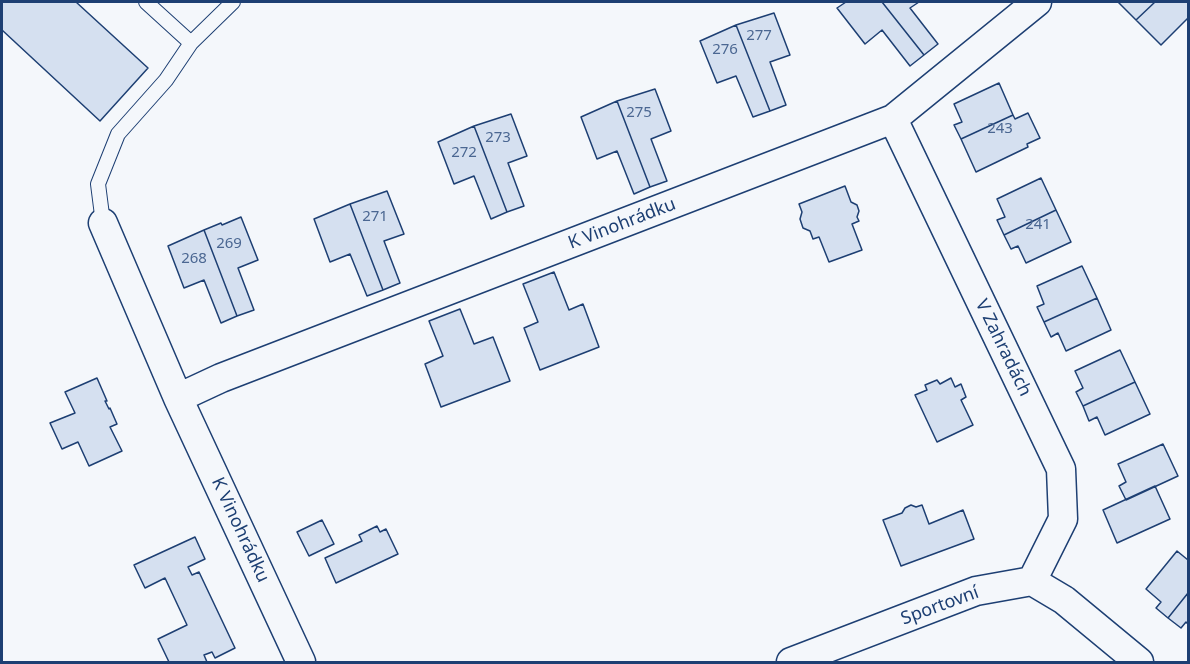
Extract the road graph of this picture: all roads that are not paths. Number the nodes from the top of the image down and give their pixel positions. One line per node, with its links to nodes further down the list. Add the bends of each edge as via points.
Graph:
1 (147, 2): 4 (lane)
2 (233, 2): 4 (lane)
3 (1037, 2): 5 (street, K Vinohrádku)
4 (191, 43): 6 (lane, via 166,80 118,134 98,184)
5 (893, 119): 7 (street, K Vinohrádku); 8 (street, V Zahradách, via 1061,469 1063,519)
6 (103, 223): 7 (street, K Vinohrádku)
7 (178, 398): 9 (street, K Vinohrádku)
8 (1032, 581): 10 (street, Sportovní, via 976,591); 11 (street, via 1064,600)
9 (301, 663)
10 (791, 663)
11 (1139, 663)

